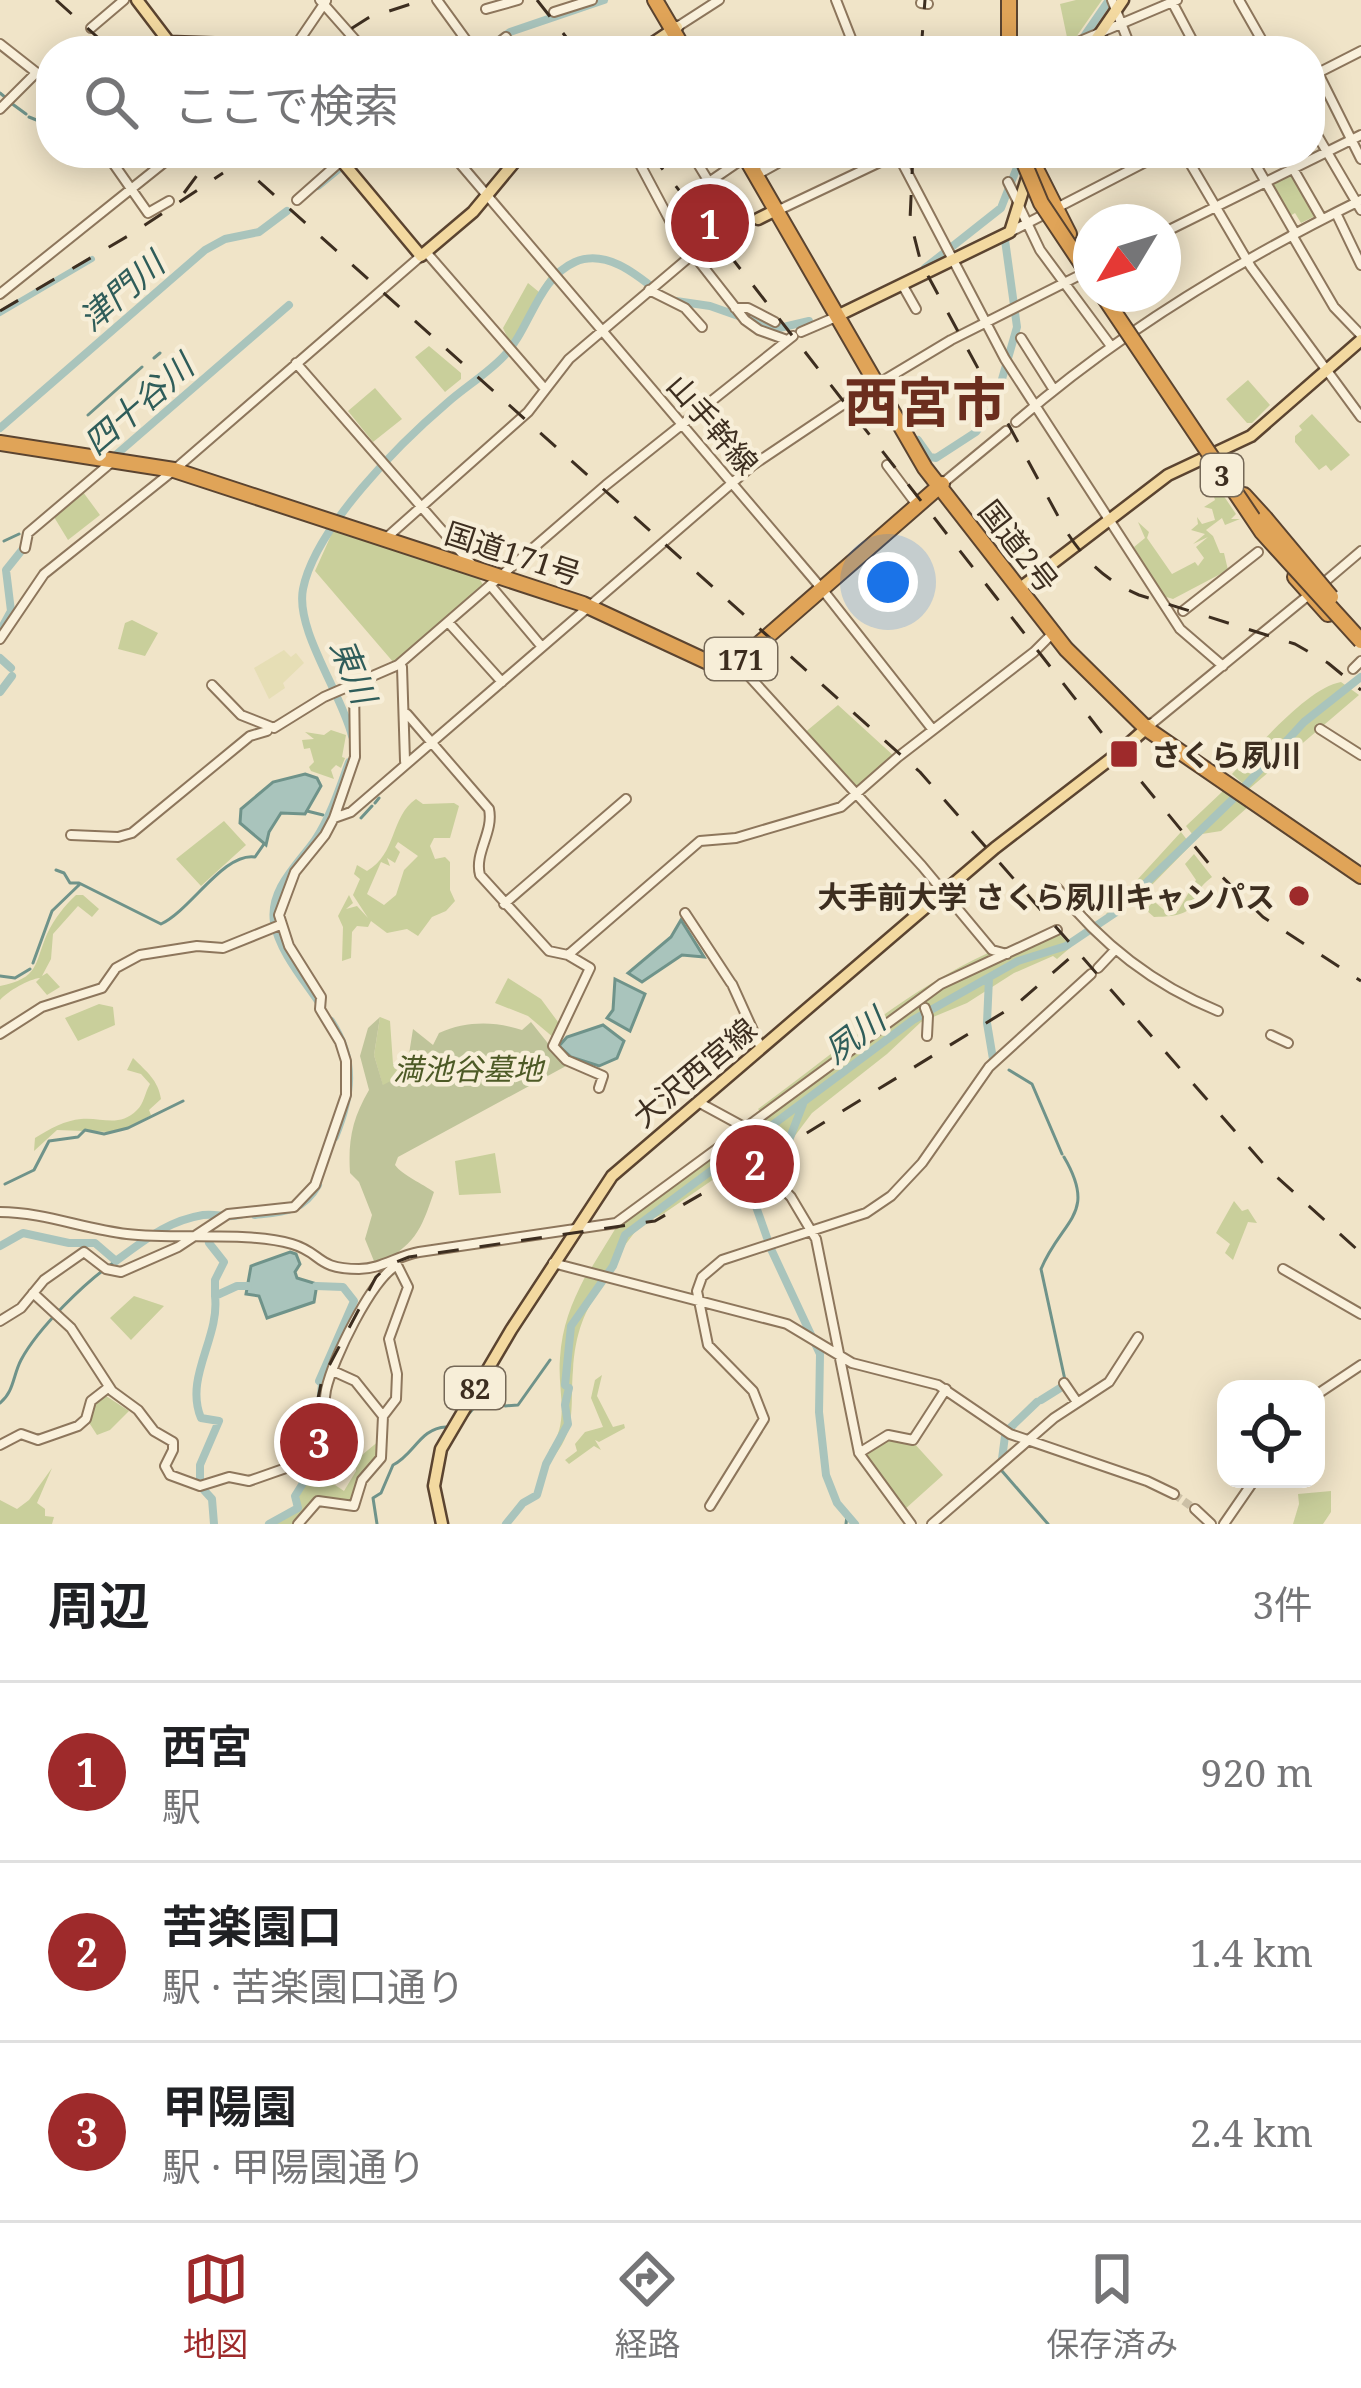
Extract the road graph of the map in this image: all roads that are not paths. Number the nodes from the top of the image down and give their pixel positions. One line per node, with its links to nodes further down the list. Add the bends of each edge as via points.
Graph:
1 (124, 0): 16 (street)
2 (137, 0): 19 (main road)
3 (437, 0): 22 (street)
4 (518, 0): 13 (street)
5 (592, 0): 15 (street)
6 (658, 0): 17 (highway)
7 (719, 0): 17 (street)
8 (836, 0): 25 (street)
9 (1005, 0): 26 (highway)
10 (1239, 0): 30 (street)
11 (323, 1): 20 (street); 21 (street)
12 (1174, 1): 14 (street); 29 (street)
13 (486, 9)
14 (1118, 9): 18 (main road)
15 (554, 12)
16 (91, 28)
17 (675, 28): 23 (main road); 24 (highway)
18 (1100, 32): 27 (street); 28 (main road)
19 (164, 36)
20 (301, 36)
21 (352, 36)
22 (463, 36)
23 (663, 36)
24 (680, 36)
25 (850, 36)
26 (1004, 36)
27 (1092, 36)
28 (1097, 36)
29 (1191, 36)
30 (1259, 36)
31 (0, 44): 34 (street)
32 (1361, 51): 33 (street)
33 (1325, 69)
34 (35, 74): 36 (street)
35 (1325, 92): 37 (street)
36 (0, 109)
37 (1356, 138): 39 (street); 40 (street)
38 (1325, 149): 39 (street)
39 (1327, 152): 71 (street)
40 (1361, 159)
41 (116, 168): 66 (street)
42 (156, 168): 66 (street)
43 (332, 168): 68 (street)
44 (350, 168): 84 (main road)
45 (466, 168): 67 (street, 山手幹線)
46 (510, 168): 67 (main road)
47 (642, 168): 85 (street)
48 (700, 168): 49 (street, via 709,182)
49 (728, 168)
50 (754, 168): 73 (highway, 国道2号)
51 (757, 168): 62 (highway, 国道2号)
52 (768, 168): 62 (street)
53 (865, 168): 73 (street)
54 (905, 168): 86 (street)
55 (1027, 168): 63 (highway)
56 (1032, 168): 74 (highway)
57 (1032, 168): 82 (highway, bridge)
58 (1134, 168): 74 (street)
59 (1192, 168): 72 (street)
60 (1258, 168): 64 (street)
61 (1293, 169): 64 (street); 77 (street)
62 (760, 172): 73 (highway, 国道2号)
63 (1027, 178): 70 (main road); 74 (highway)
64 (1266, 182): 72 (street); 81 (street)
65 (1008, 183): 70 (street)
66 (129, 189): 69 (street, via 150,214); 93 (street)
67 (488, 195): 84 (main road); 102 (street, 山手幹線)
68 (297, 200)
69 (169, 201)
70 (1017, 201): 78 (street); 80 (main road)
71 (1359, 204): 75 (street)
72 (1215, 208): 79 (street); 87 (street)
73 (779, 209): 76 (main road); 95 (highway, 国道2号)
74 (1050, 212): 78 (street); 83 (highway)
75 (1336, 213): 77 (street); 88 (street)
76 (758, 220)
77 (1322, 220): 81 (street)
78 (1027, 223): 80 (street); 90 (street)
79 (1181, 224)
80 (1010, 232): 86 (main road)
81 (1293, 234): 87 (street); 106 (street)
82 (1073, 245)
83 (1073, 247)
84 (423, 254): 108 (street); 111 (street)
85 (693, 254): 92 (street); 98 (street)
86 (949, 255): 91 (main road); 100 (street)
87 (1248, 262): 103 (street); 109 (street)
88 (1361, 266)
89 (1073, 280): 90 (street)
90 (1064, 283): 100 (street); 107 (street)
91 (903, 286): 94 (street); 95 (main road)
92 (652, 289): 101 (street); 102 (street)
93 (0, 294)
94 (916, 309)
95 (837, 312): 104 (street); 110 (highway, 国道2号)
96 (1116, 312): 103 (highway)
97 (1116, 312): 143 (highway, 3, bridge, via 1265,530)
98 (740, 314): 99 (street, via 748,308); 104 (street)
99 (775, 322)
100 (986, 323): 110 (street); 113 (street)
101 (702, 327)
102 (602, 330): 111 (street); 116 (street, 山手幹線)
103 (1131, 335): 107 (street); 119 (highway)
104 (793, 336): 116 (street)
105 (1021, 338): 112 (street)
106 (1356, 340): 109 (main road)
107 (1111, 346): 112 (street)
108 (296, 363): 122 (street); 127 (street)
109 (1326, 368): 114 (street); 119 (main road, via 1254,434)
110 (879, 383): 123 (street); 124 (highway, 国道2号)
111 (545, 389): 127 (street)
112 (1054, 389): 113 (street)
113 (1036, 406): 115 (street); 129 (street)
114 (1361, 417)
115 (1016, 422)
116 (682, 424): 123 (street, 山手幹線); 135 (street)
117 (1006, 431): 124 (street)
118 (0, 442): 120 (highway, 国道171号 / 171)
119 (1211, 454): 125 (highway); 129 (main road); 138 (highway, via 1267,545)
120 (112, 460): 122 (highway, 国道171号 / 171); 132 (street, via 28,533)
121 (887, 466): 126 (street)
122 (174, 470): 130 (highway, 国道171号 / 171); 144 (street, via 44,574)
123 (732, 483): 137 (street, 山手幹線); 140 (street)
124 (940, 486): 126 (highway, 171); 136 (highway, 国道2号)
125 (1244, 495): 138 (highway); 143 (highway, bridge)
126 (917, 505): 137 (highway, 171)
127 (420, 506): 130 (street); 134 (street)
128 (1245, 515): 131 (highway)
129 (1111, 519): 136 (main road); 148 (street, via 1180,629)
130 (385, 539): 134 (highway, 国道171号 / 171)
131 (1260, 547): 139 (street); 143 (highway, bridge)
132 (25, 548)
133 (1361, 550): 138 (street)
134 (476, 569): 135 (highway, 国道171号 / 171)
135 (495, 581): 140 (highway, 国道171号 / 171); 141 (street); 145 (street)
136 (1020, 588): 142 (highway, 国道2号)
137 (822, 589): 146 (highway, 171); 156 (street, 山手幹線)
138 (1314, 591): 143 (highway); 148 (street)
139 (1184, 611)
140 (583, 612): 145 (street); 146 (highway, 国道171号 / 171, via 715,668)
141 (448, 622): 147 (street); 149 (street)
142 (1054, 631): 153 (highway, 国道2号, via 1090,676); 156 (street)
143 (1361, 639)
144 (0, 640)
145 (542, 647): 149 (street)
146 (737, 663): 160 (street)
147 (398, 665): 150 (street); 159 (street)
148 (1223, 666): 153 (street)
149 (502, 682): 157 (street)
150 (354, 684): 151 (street, via 269,728 242,716); 162 (street, via 357,752)
151 (212, 685)
152 (407, 713): 157 (street)
153 (1149, 727): 164 (highway, 国道2号); 166 (main road, 大沢西宮線 / 82)
154 (1321, 729): 158 (street)
155 (267, 730): 163 (street, via 132,833)
156 (933, 730): 160 (street)
157 (430, 740): 159 (street); 167 (street, via 489,809 478,868)
158 (1361, 755)
159 (405, 762): 162 (street)
160 (857, 794): 166 (street); 173 (street, via 774,829 700,841)
161 (626, 799): 167 (street)
162 (334, 818): 169 (street, via 292,877)
163 (71, 836)
164 (1361, 873)
165 (1057, 888): 171 (street)
166 (944, 892): 172 (street, via 994,953); 180 (main road, 大沢西宮線 / 82)
167 (505, 904): 173 (street, via 549,951)
168 (685, 913): 180 (street)
169 (277, 926): 176 (street, via 219,949 140,956 116,968 102,988 42,1007); 188 (street, via 342,1047 343,1106 316,1182 294,1207 241,1211)
170 (1057, 930): 172 (street)
171 (1115, 950): 174 (street); 187 (street, via 996,1060 895,1193 866,1213)
172 (1009, 954): 183 (street, via 941,984)
173 (568, 955): 181 (street, via 590,972 553,1046 603,1076)
174 (1218, 1011)
175 (926, 1012): 178 (street)
176 (0, 1034)
177 (1270, 1035): 179 (street)
178 (926, 1036)
179 (1288, 1042)
180 (761, 1048): 182 (main road, 大沢西宮線 / 82)
181 (599, 1088)
182 (697, 1101): 183 (street); 186 (main road, 大沢西宮線 / 82, via 613,1176)
183 (744, 1127): 184 (street)
184 (724, 1148): 186 (street, via 616,1223); 187 (street, via 754,1179 765,1171)
185 (0, 1213): 188 (street)
186 (575, 1230): 189 (street, via 419,1252); 190 (main road, 大沢西宮線 / 82)
187 (812, 1231): 193 (street, via 712,1266); 197 (street)
188 (199, 1237): 189 (street, via 289,1243 331,1268); 192 (street, via 121,1272 84,1252)
189 (393, 1263): 199 (street); 205 (street, via 408,1289 389,1339 396,1402)
190 (553, 1263): 193 (street); 214 (main road, 大沢西宮線 / 82, via 443,1445 434,1476)
191 (1282, 1269): 194 (street)
192 (33, 1293): 195 (street); 201 (street, via 71,1328)
193 (698, 1301): 197 (street, via 769,1318); 211 (street, via 707,1345 752,1390 764,1419)
194 (1358, 1312)
195 (0, 1321)
196 (1138, 1337): 204 (street, via 1115,1378)
197 (838, 1356): 202 (street); 208 (street)
198 (1361, 1365): 203 (street)
199 (333, 1371): 201 (street, via 325,1402 330,1448 323,1456 256,1479 200,1486 170,1475 172,1442); 205 (street, via 355,1381)
200 (1064, 1383): 204 (street)
201 (109, 1387): 207 (street, via 78,1426 38,1440 21,1433)
202 (946, 1389): 206 (street, via 994,1426); 208 (street, via 913,1440 888,1435)
203 (1325, 1389)
204 (1077, 1402): 206 (street)
205 (383, 1416): 213 (street, via 382,1454 359,1484 354,1506 318,1501)
206 (1028, 1440): 210 (street); 216 (street)
207 (0, 1445)
208 (859, 1453): 215 (street)
209 (1249, 1488): 218 (street)
210 (1174, 1494)
211 (710, 1506)
212 (1195, 1509): 217 (street)
213 (298, 1524)
214 (442, 1524)
215 (911, 1524)
216 (932, 1524)
217 (1211, 1524)
218 (1224, 1524)

